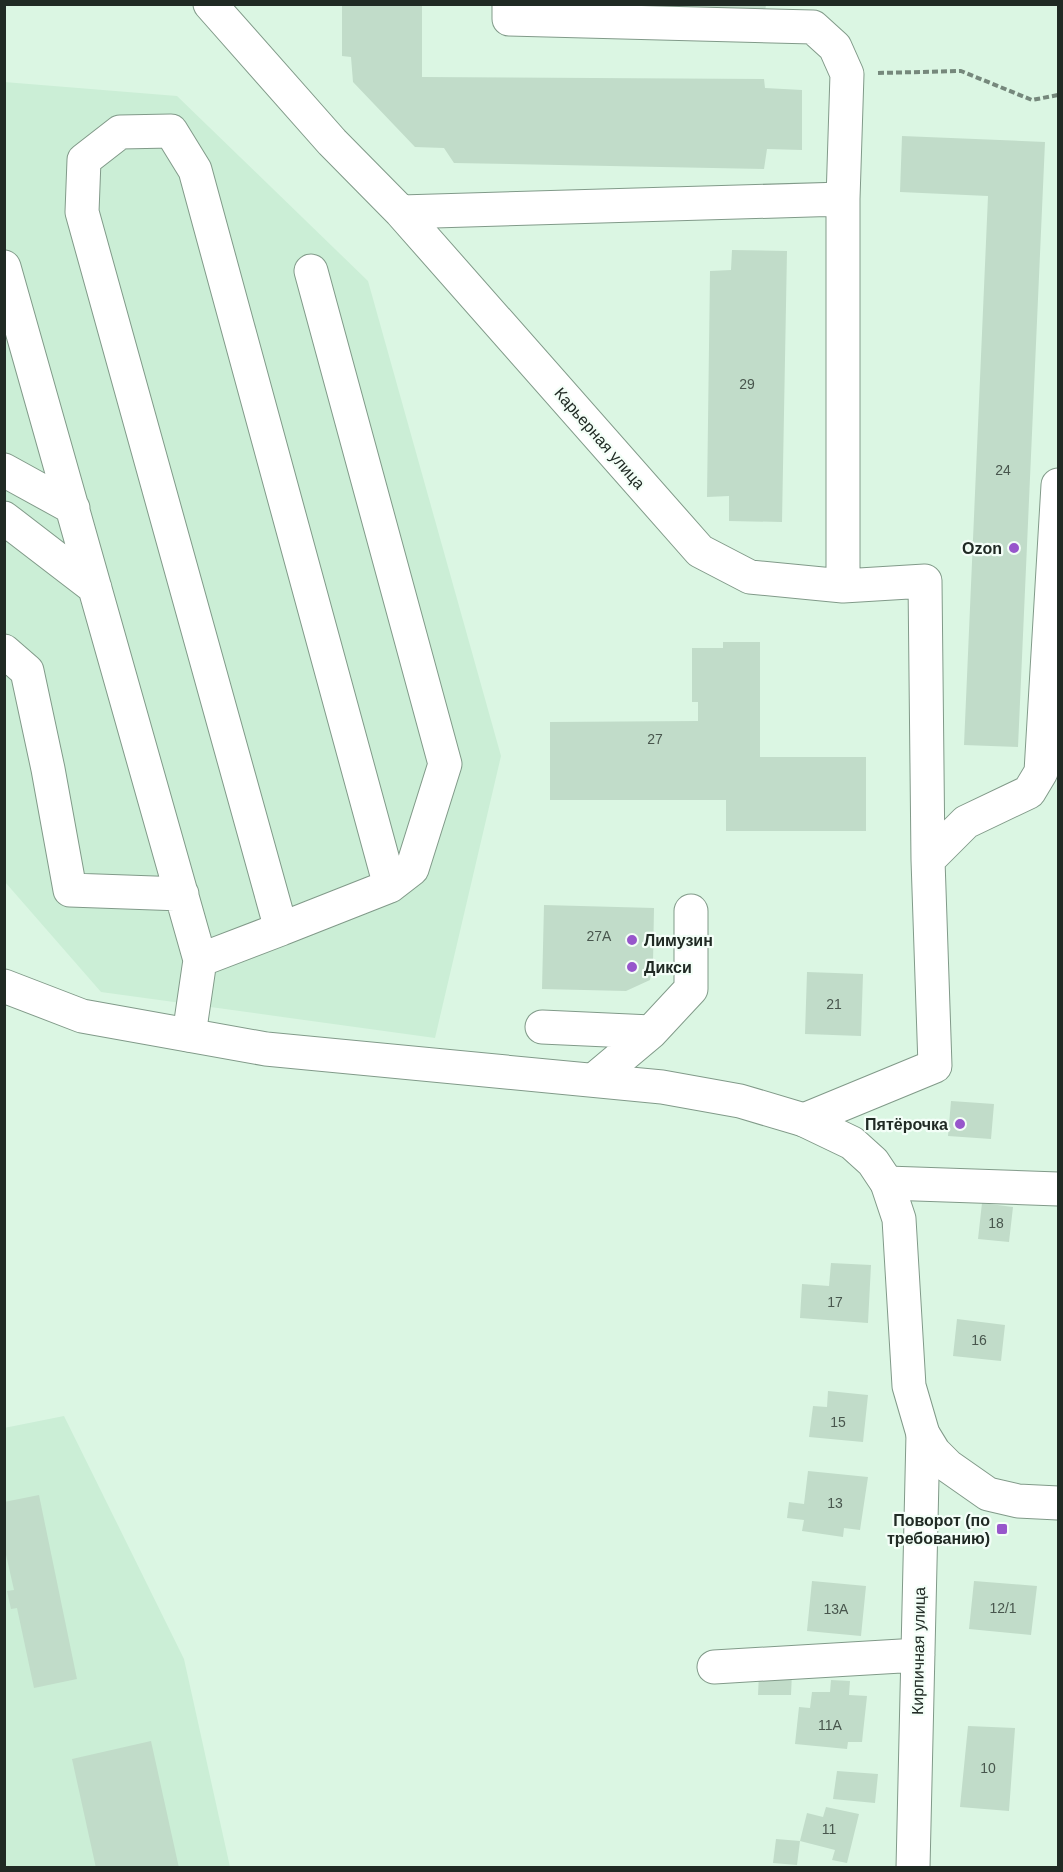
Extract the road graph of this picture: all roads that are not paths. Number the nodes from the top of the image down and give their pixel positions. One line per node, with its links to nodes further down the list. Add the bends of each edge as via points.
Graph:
1 (210, 4): 4 (main road, Карьерная улица, via 332,142)
2 (509, 4): 3 (main road, via 509,19 813,27 835,47 847,74)
3 (843, 199): 4 (main road); 11 (main road)
4 (401, 212): 11 (main road, Карьерная улица, via 700,552 750,577)
5 (4, 267): 9 (main road)
6 (311, 271): 16 (main road, via 445,764 412,869)
7 (4, 470): 9 (main road)
8 (1059, 485): 14 (main road)
9 (73, 508): 12 (main road)
10 (4, 518): 12 (main road)
11 (843, 586): 15 (main road, Карьерная улица, via 925,581)
12 (95, 588): 17 (main road)
13 (4, 651): 17 (main road, via 27,671 70,890)
14 (1050, 770): 15 (main road, via 1029,792 966,822)
15 (928, 860): 26 (main road, via 935,1066)
16 (390, 886): 19 (main road); 19 (main road, via 195,170 171,131 120,132 84,160 82,212)
17 (182, 894): 20 (main road)
18 (691, 911): 23 (main road, via 691,989)
19 (281, 929): 20 (main road)
20 (200, 960): 24 (main road)
21 (4, 986): 24 (main road, via 82,1016)
22 (542, 1027): 23 (main road)
23 (651, 1032): 25 (main road)
24 (189, 1035): 25 (main road, via 266,1049)
25 (595, 1079): 26 (main road, via 740,1101)
26 (804, 1120): 27 (main road, via 852,1143 873,1162)
27 (887, 1183): 28 (main road); 29 (main road, via 899,1219 909,1386)
28 (1059, 1189)
29 (923, 1434): 30 (main road, via 948,1466 988,1494 1018,1502); 31 (main road, Кирпичная улица)
30 (1059, 1503)
31 (918, 1655): 32 (main road); 33 (main road, Кирпичная улица)
32 (714, 1667)
33 (913, 1868)

